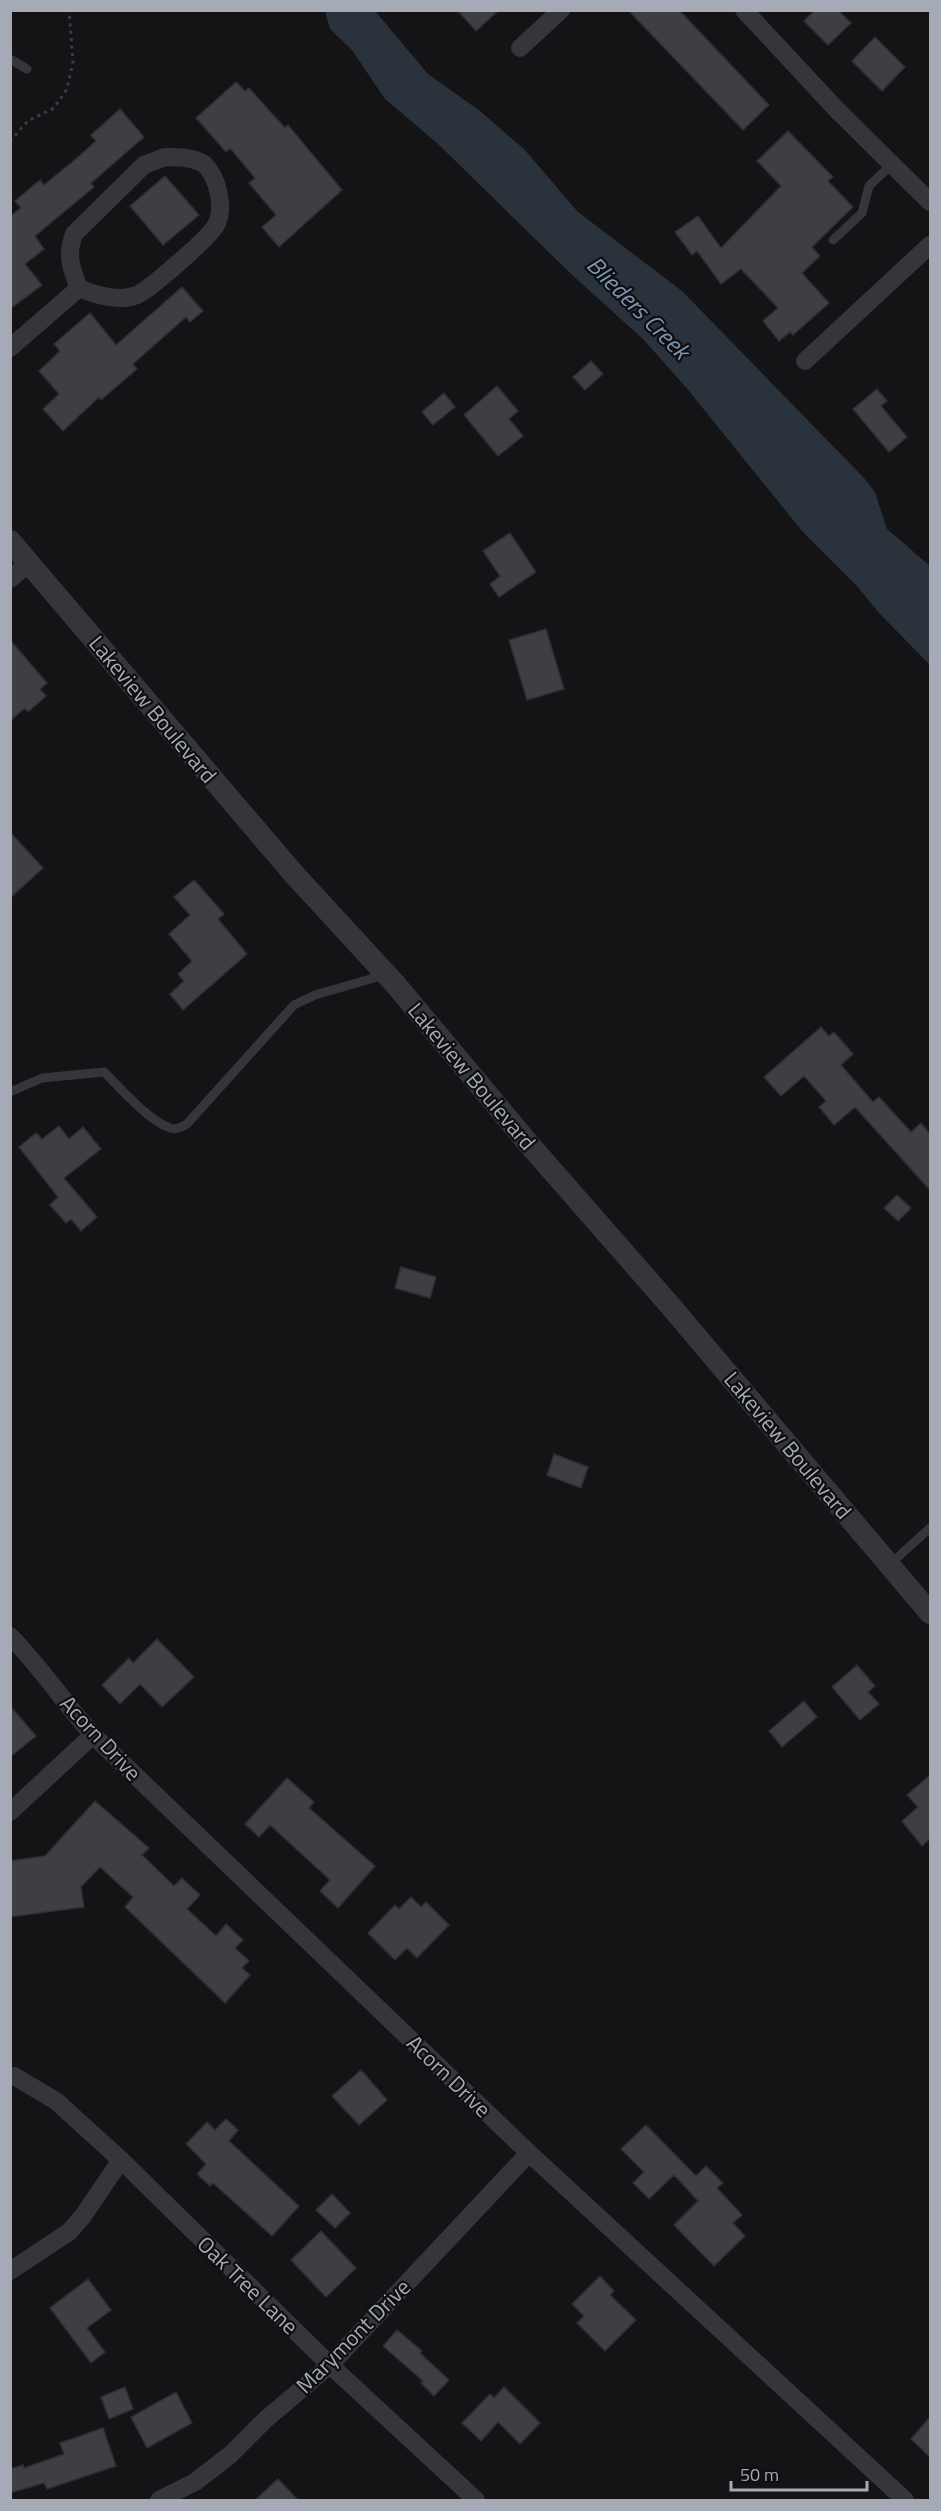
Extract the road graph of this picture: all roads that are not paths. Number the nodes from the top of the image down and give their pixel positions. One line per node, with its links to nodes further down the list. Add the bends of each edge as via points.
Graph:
1 (561, 10): 3 (street)
2 (744, 10): 6 (street)
3 (520, 48)
4 (10, 59): 5 (lane)
5 (27, 69)
6 (892, 164): 7 (street); 8 (lane, via 869,186 862,213)
7 (930, 202)
8 (833, 240)
9 (930, 245): 12 (street)
10 (79, 288): 10 (street, via 96,295 135,296 154,285 216,226 222,208 205,165 165,157 144,165 74,234 69,263); 11 (street)
11 (10, 348)
12 (805, 361)
13 (10, 541): 14 (street, Lakeview Boulevard)
14 (28, 563): 15 (street); 16 (street, Lakeview Boulevard, via 293,873)
15 (10, 579)
16 (386, 974): 17 (lane, via 315,994 294,1005 188,1124 179,1129 148,1114 104,1072 42,1078); 19 (street, Lakeview Boulevard)
17 (10, 1092)
18 (930, 1528): 19 (lane)
19 (889, 1565): 20 (street, Lakeview Boulevard)
20 (930, 1613)
21 (10, 1636): 22 (street, Acorn Drive)
22 (93, 1735): 23 (street); 25 (street, Acorn Drive)
23 (10, 1812)
24 (14, 2076): 26 (street, Oak Tree Lane, via 56,2101)
25 (529, 2152): 28 (street, Marymont Drive); 31 (street, Acorn Drive)
26 (121, 2160): 27 (street, via 69,2232); 28 (street, Oak Tree Lane)
27 (10, 2271)
28 (330, 2365): 29 (street, Marymont Drive, via 264,2420 230,2455 195,2481); 30 (street, Oak Tree Lane)
29 (159, 2500)
30 (477, 2500)
31 (904, 2500)

